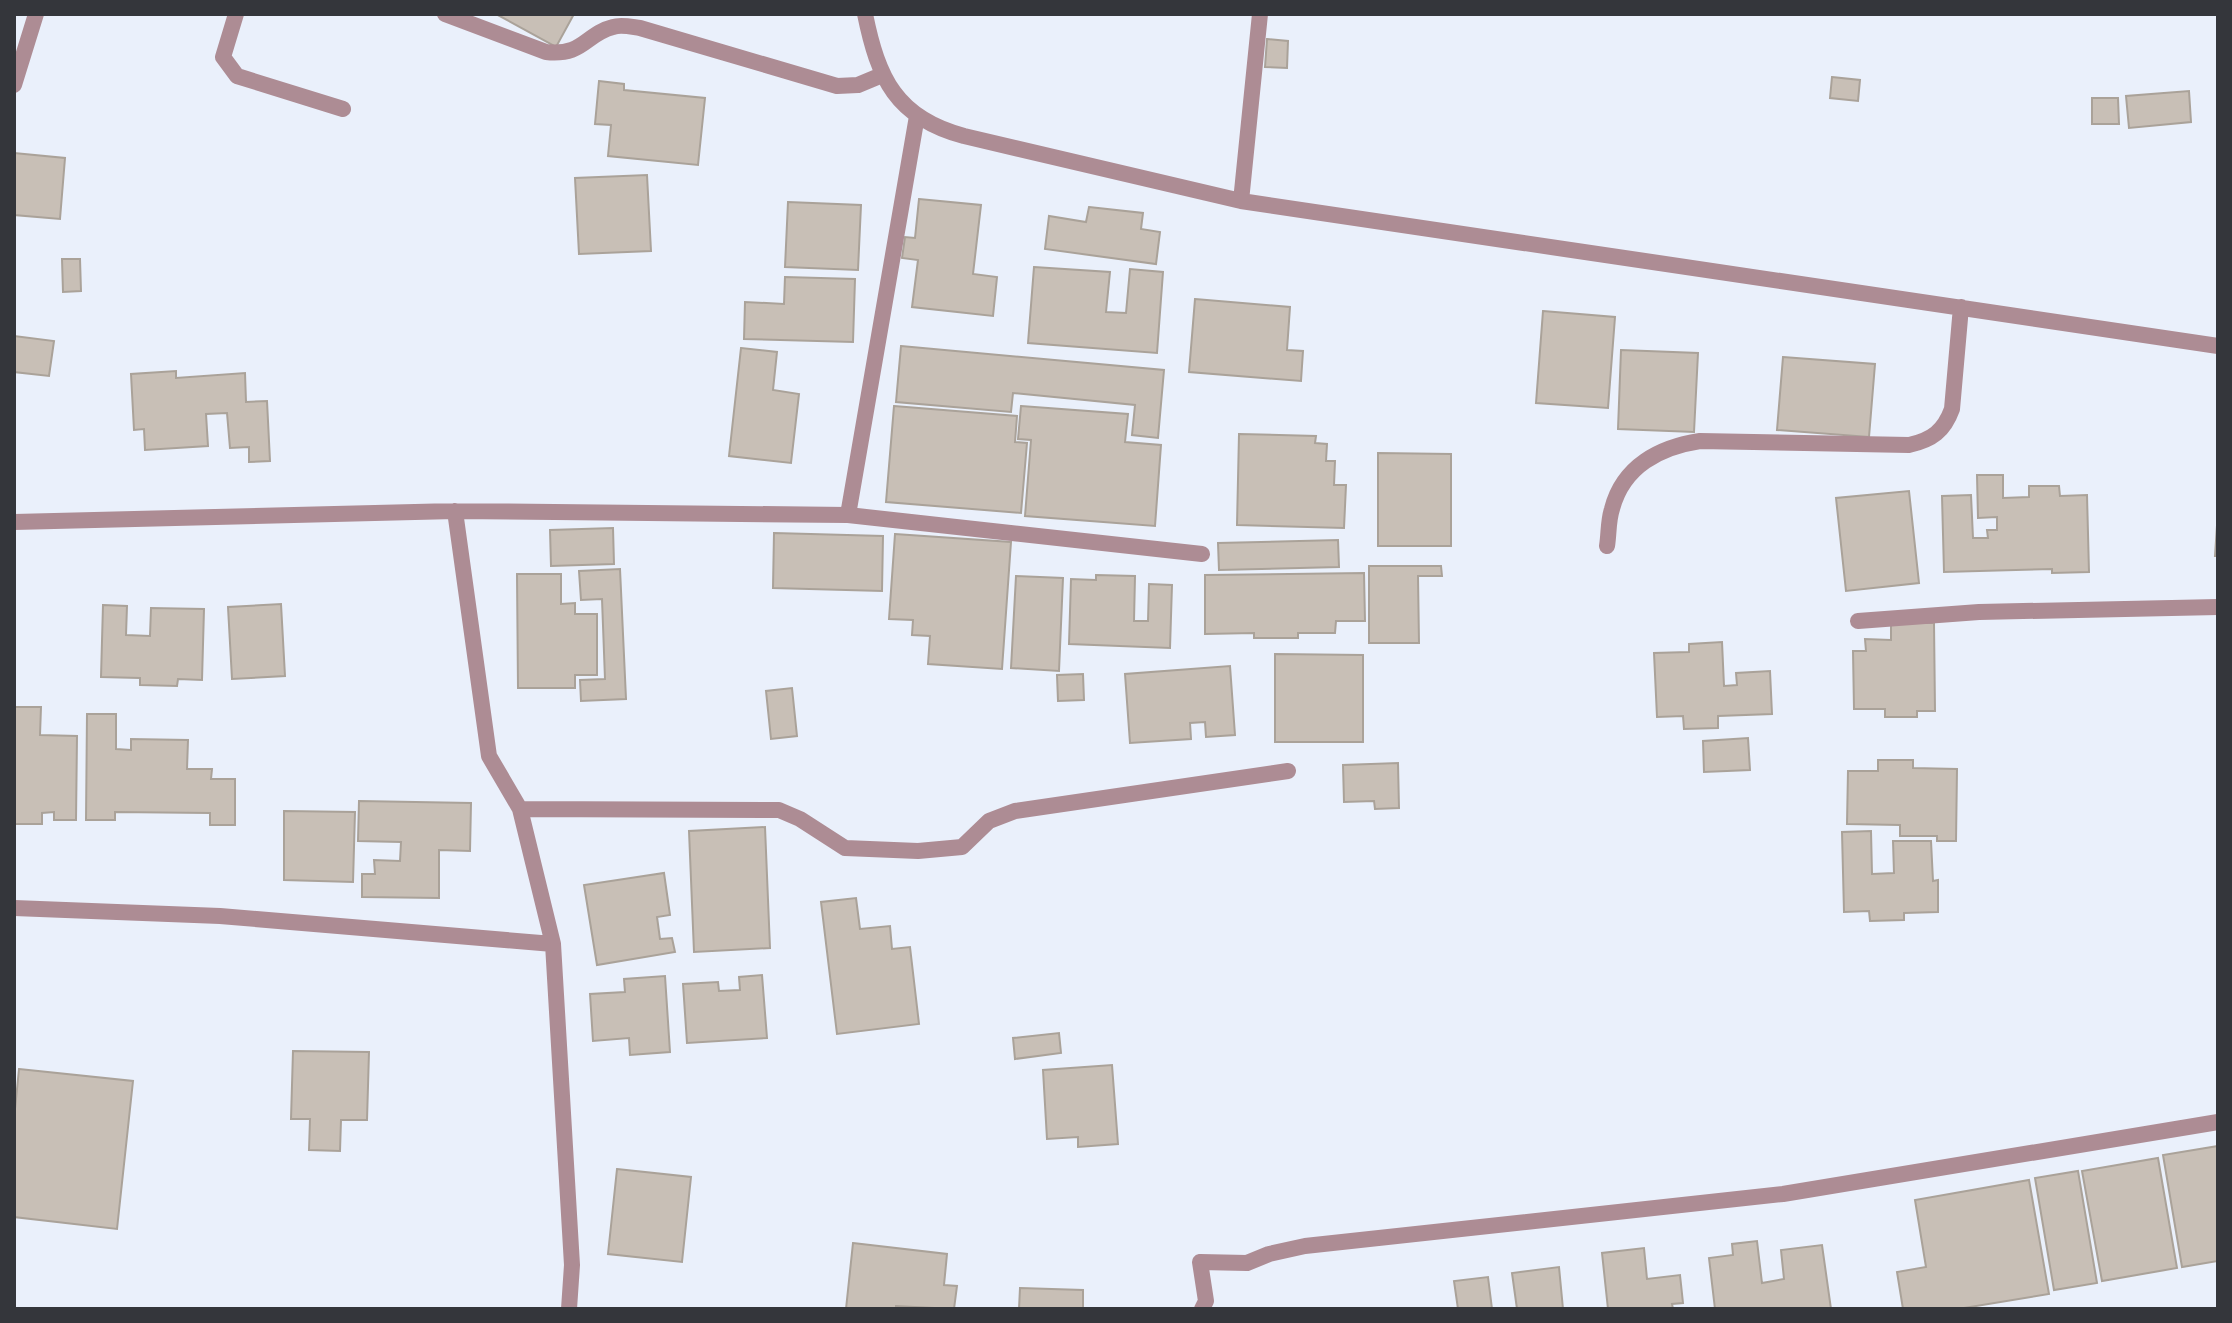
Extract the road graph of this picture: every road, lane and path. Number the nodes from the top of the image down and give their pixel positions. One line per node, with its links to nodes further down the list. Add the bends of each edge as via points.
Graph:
1 (36, 14): 7 (street)
2 (236, 14): 8 (street, via 223,57 237,76)
3 (445, 14): 6 (street, via 546,52 562,54 613,26 627,26 837,86 858,85)
4 (865, 14): 6 (street)
5 (1260, 14): 10 (street)
6 (882, 75): 9 (street, via 896,98)
7 (14, 85)
8 (343, 109)
9 (917, 116): 10 (street, via 964,136); 14 (street)
10 (1241, 201): 11 (street)
11 (1961, 307): 12 (street); 16 (street, via 1952,409 1937,434 1909,445 1676,445 1653,454 1620,488)
12 (2218, 346)
13 (455, 511): 14 (street); 15 (street); 21 (street, via 489,756)
14 (848, 515): 17 (street)
15 (14, 522)
16 (1607, 546)
17 (1202, 554)
18 (2218, 607): 19 (street, via 1979,612)
19 (1858, 621)
20 (1288, 771): 21 (street, via 1015,811 989,821 962,847 918,851 845,848 779,810)
21 (520, 809): 23 (street)
22 (14, 908): 23 (street, via 220,916)
23 (553, 944): 25 (street, via 572,1265)
24 (2218, 1122): 26 (street, via 1783,1194 1305,1246 1247,1263 1200,1262 1206,1301)
25 (569, 1309)
26 (1202, 1309)

